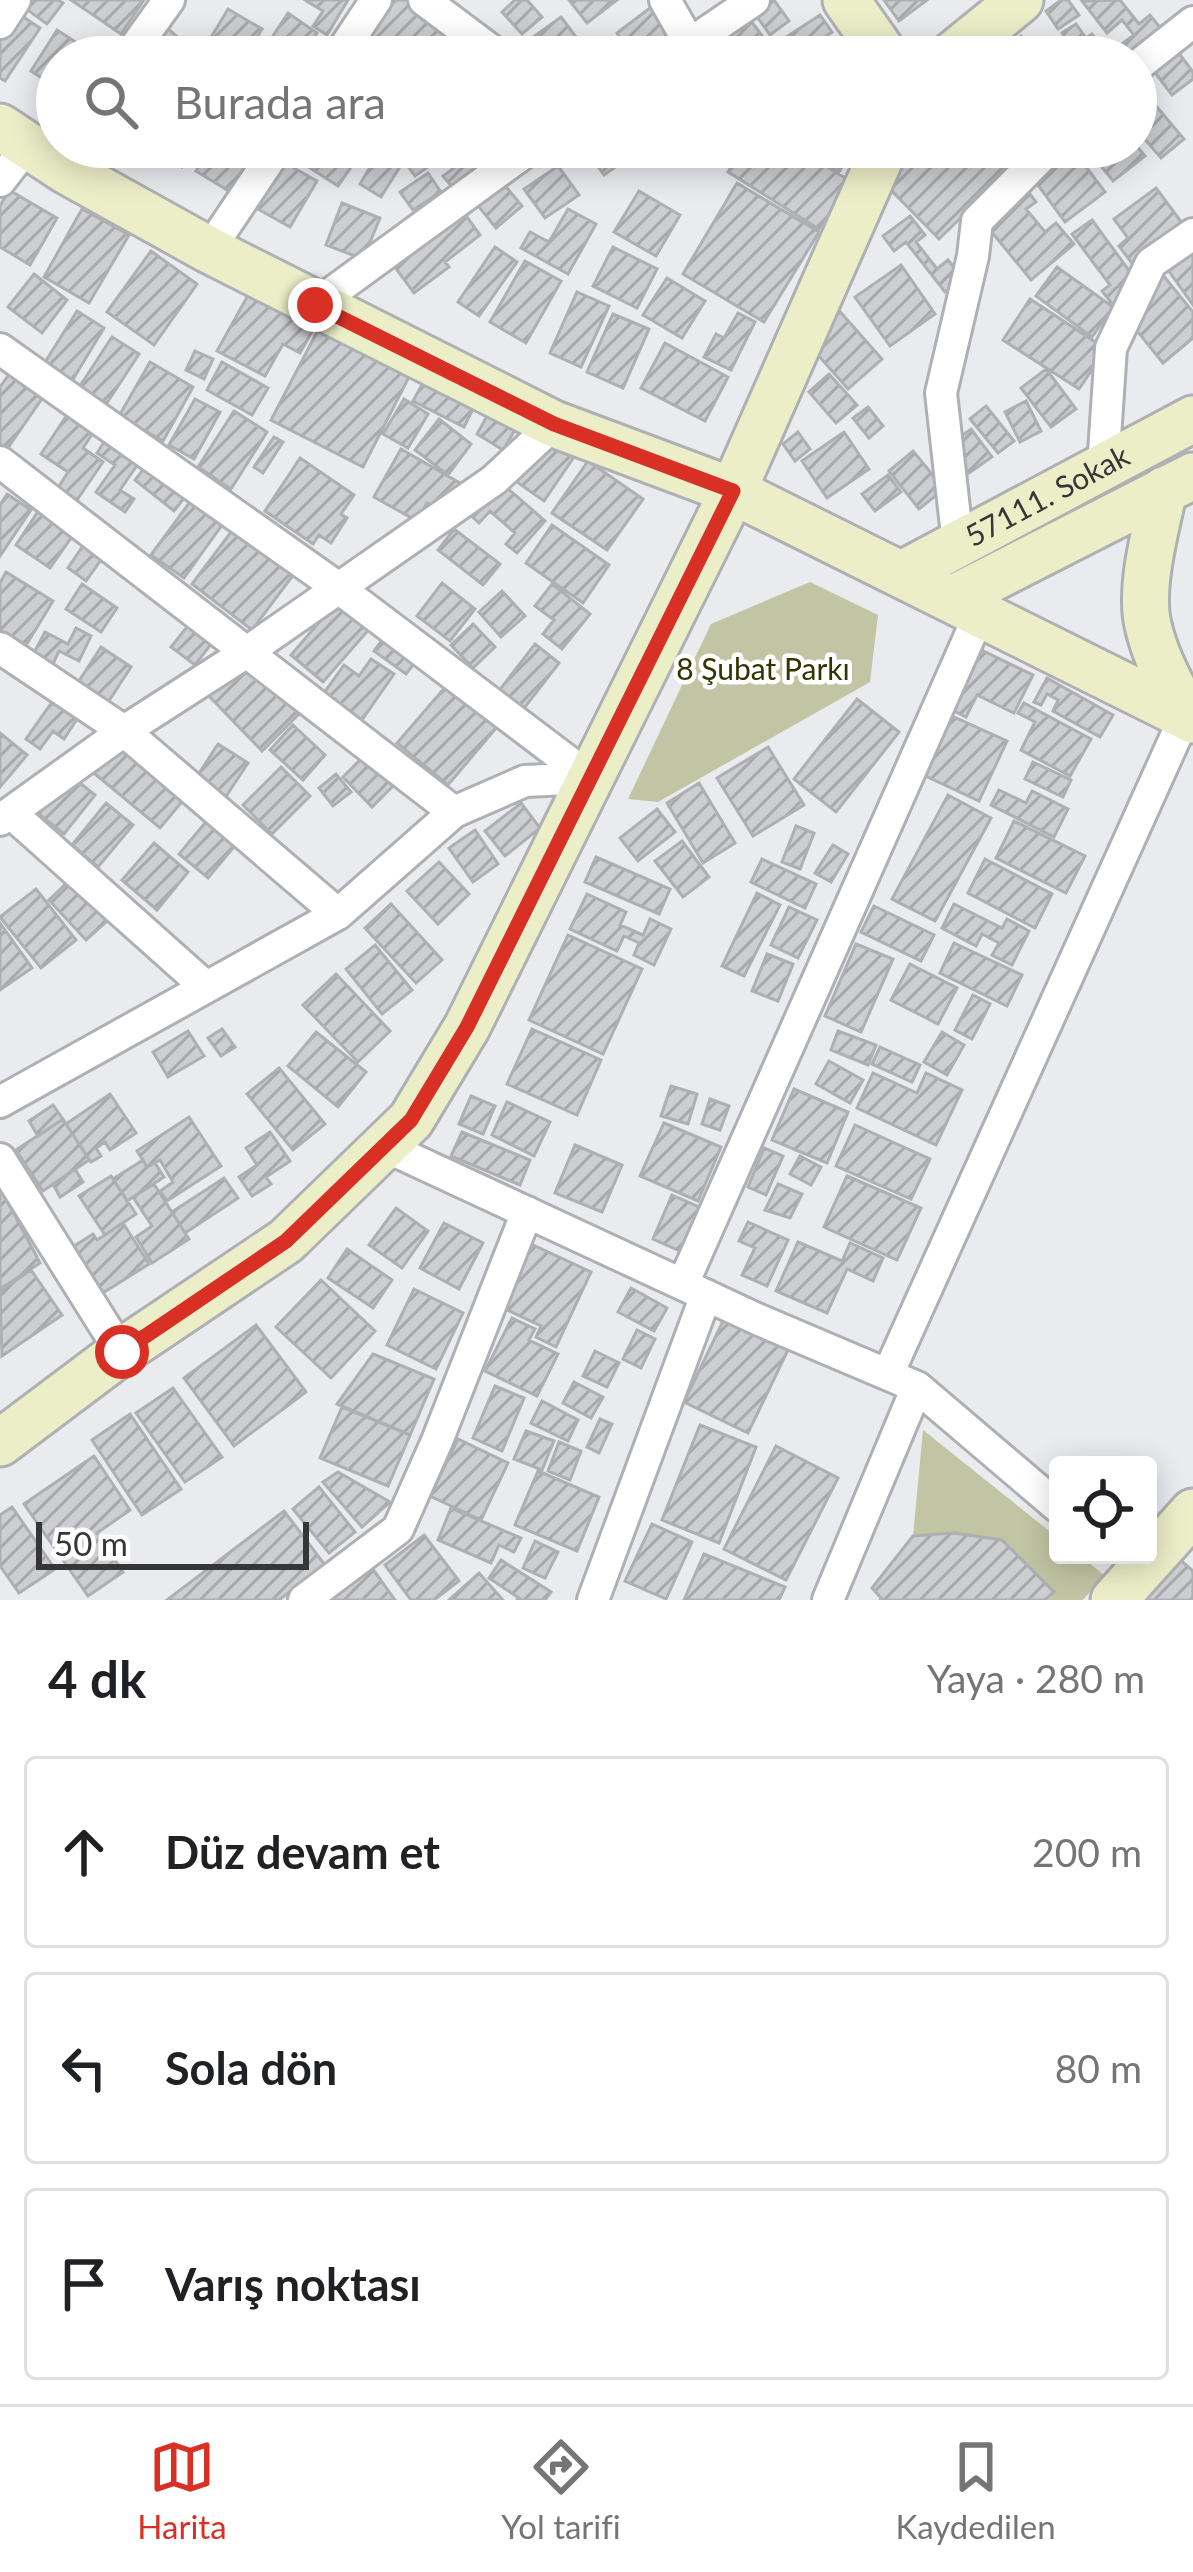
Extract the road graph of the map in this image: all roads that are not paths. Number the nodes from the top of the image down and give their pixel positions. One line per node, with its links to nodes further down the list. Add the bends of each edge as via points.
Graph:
1 (15, 0): 10 (street)
2 (169, 0): 11 (street)
3 (376, 0): 12 (street)
4 (424, 0): 13 (street)
5 (665, 0): 14 (street)
6 (754, 0): 15 (street)
7 (846, 0): 16 (main road)
8 (1020, 0): 17 (main road)
9 (1193, 22): 18 (street)
10 (0, 23)
11 (143, 36)
12 (352, 36)
13 (472, 36)
14 (676, 36)
15 (702, 36)
16 (871, 36)
17 (976, 36)
18 (1157, 50)
19 (59, 168): 25 (main road)
20 (264, 168): 25 (street)
21 (503, 168): 26 (street)
22 (876, 168): 33 (main road)
23 (1030, 168): 34 (street, via 976,221 941,393)
24 (1193, 234): 31 (street, via 1151,263 1111,348)
25 (208, 250): 26 (main road)
26 (315, 305): 29 (main road)
27 (0, 349): 36 (street)
28 (1193, 419): 31 (main road, 57111. Sokak)
29 (554, 424): 33 (main road); 36 (street, via 494,480)
30 (0, 462): 39 (street)
31 (1103, 467): 34 (main road, 57111. Sokak)
32 (1179, 483): 37 (main road); 40 (main road, via 1150,558 1146,620)
33 (733, 491): 35 (main road); 42 (main road)
34 (958, 544): 35 (main road, 57111. Sokak)
35 (902, 574): 37 (main road)
36 (340, 590): 39 (street); 42 (street)
37 (966, 606): 40 (main road); 51 (street)
38 (0, 648): 41 (street)
39 (247, 652): 41 (street); 43 (street)
40 (1189, 717): 53 (street)
41 (124, 731): 44 (street); 45 (street)
42 (590, 778): 43 (street, via 525,781); 48 (main road, via 467,1027 411,1120)
43 (454, 812): 45 (street)
44 (6, 817): 46 (street)
45 (338, 914): 46 (street)
46 (206, 987): 47 (street)
47 (0, 1102)
48 (384, 1146): 50 (street); 52 (main road, via 286,1241)
49 (0, 1160): 52 (street)
50 (527, 1212): 51 (street); 59 (street, via 398,1529)
51 (694, 1290): 53 (street); 60 (street)
52 (122, 1352): 55 (main road)
53 (888, 1374): 54 (street)
54 (917, 1387): 56 (street); 61 (street)
55 (0, 1443)
56 (1049, 1499)
57 (1193, 1512): 58 (main road)
58 (1122, 1576)
59 (304, 1600)
60 (593, 1600)
61 (828, 1600)

